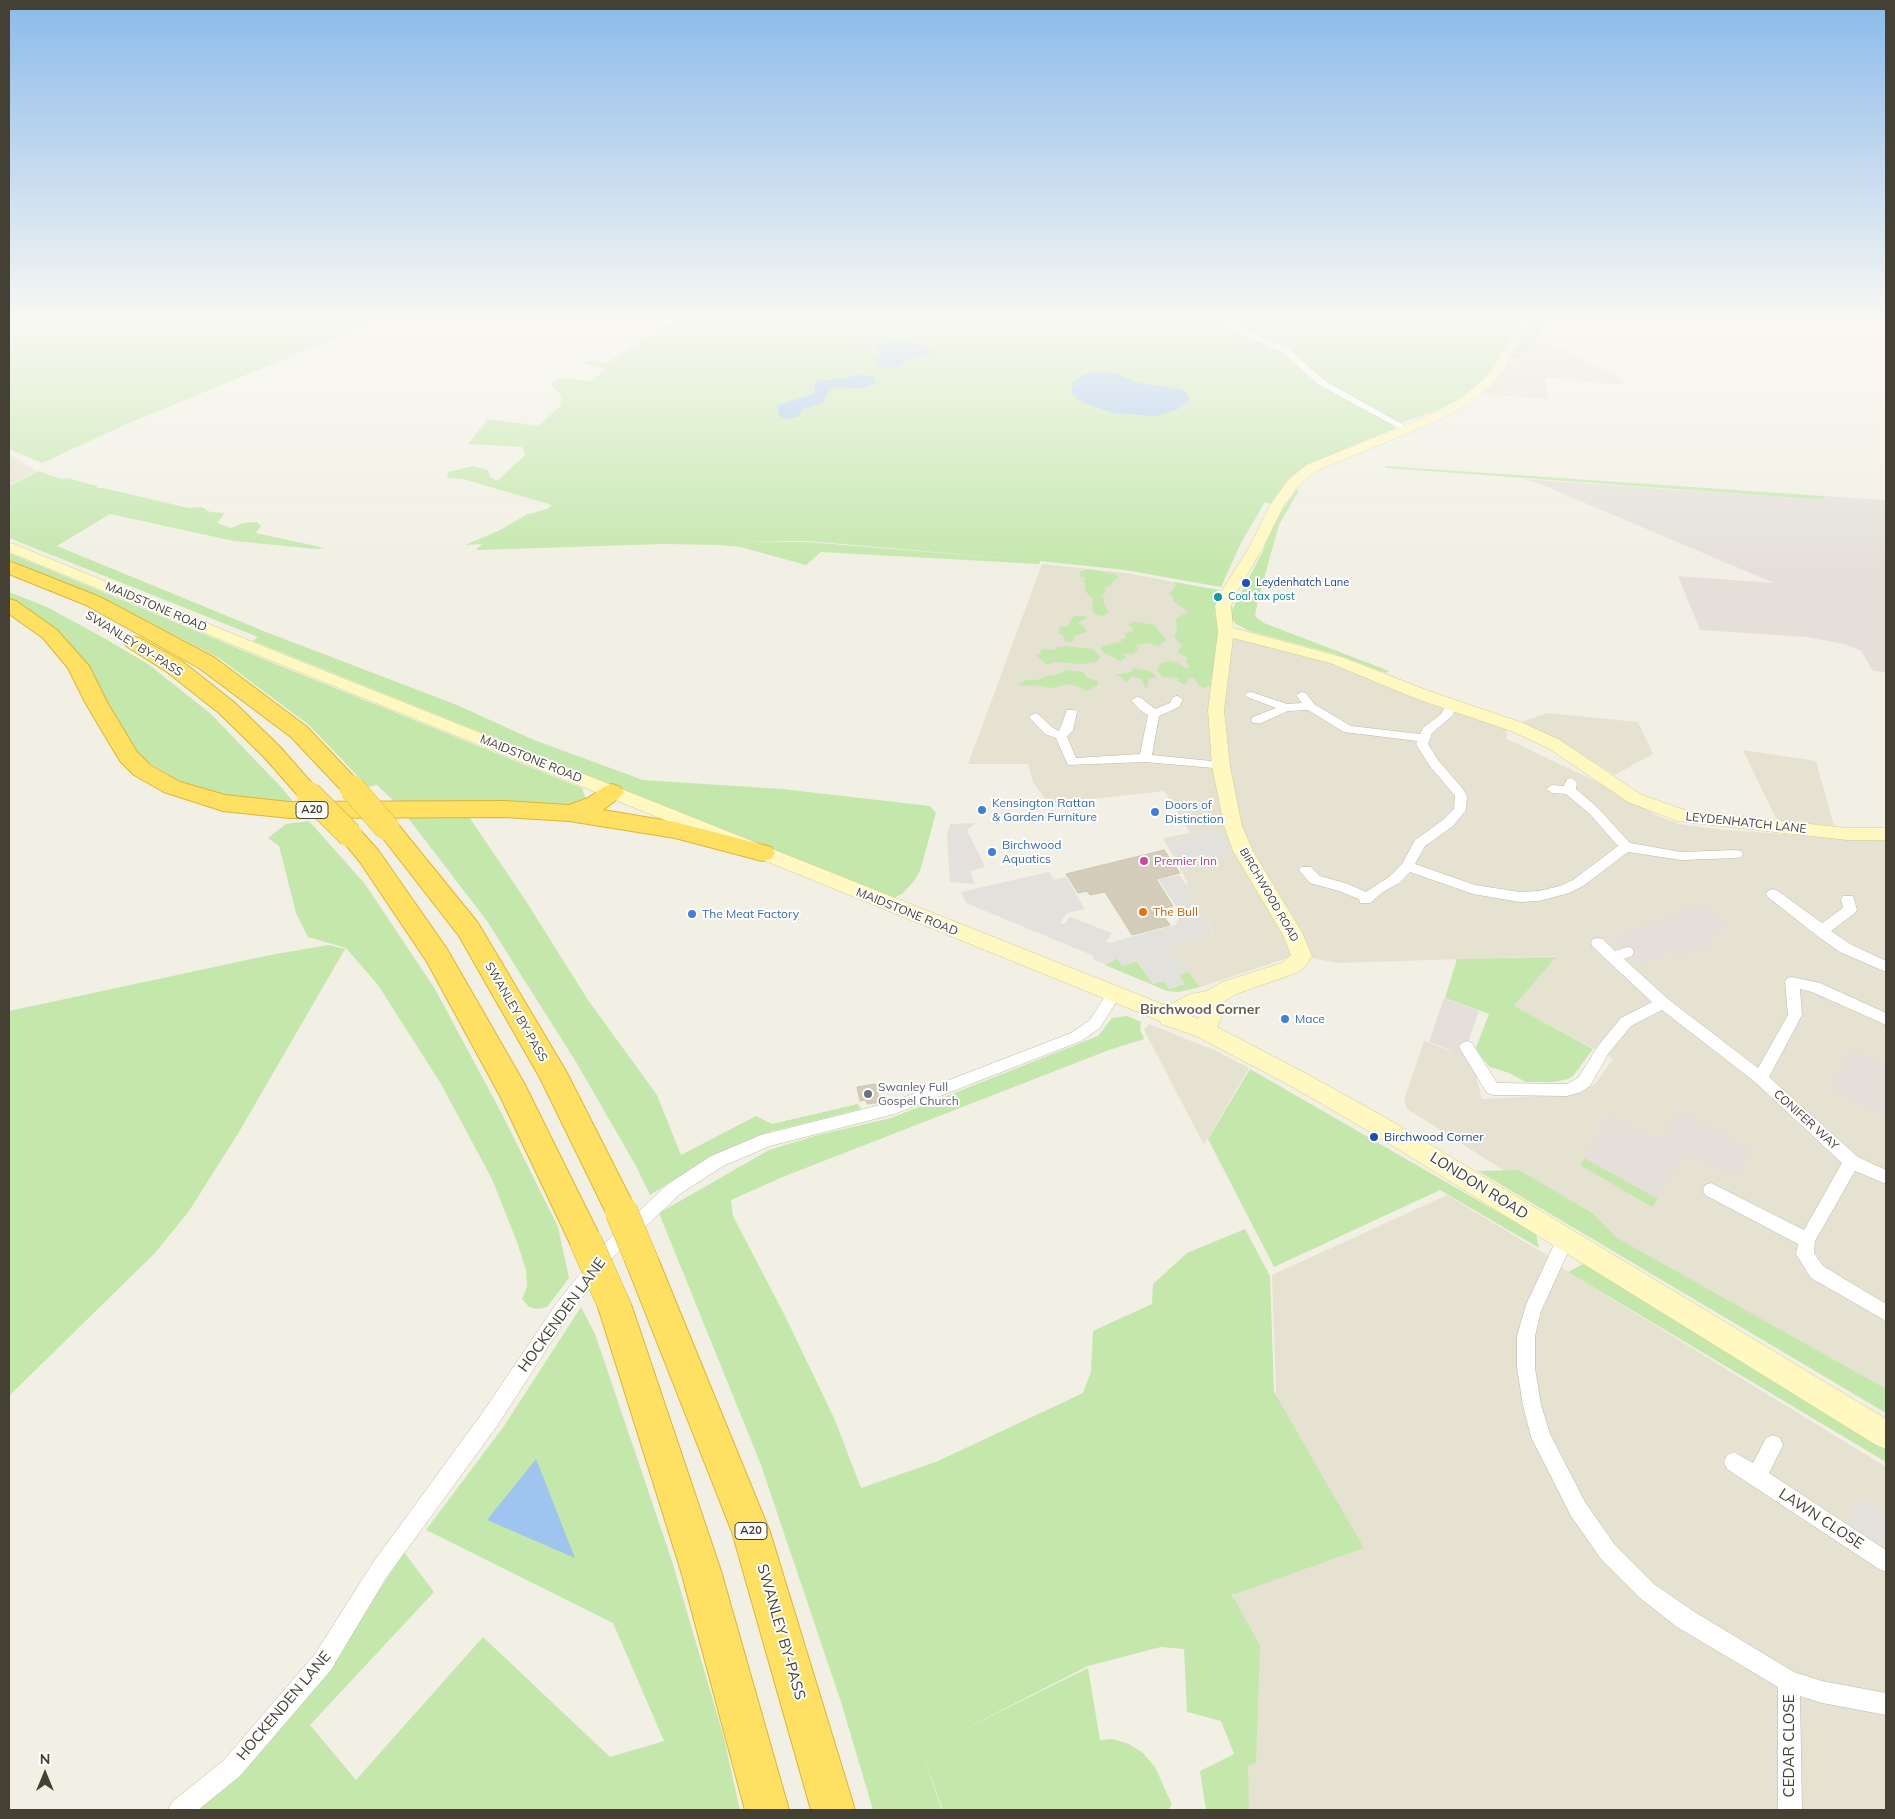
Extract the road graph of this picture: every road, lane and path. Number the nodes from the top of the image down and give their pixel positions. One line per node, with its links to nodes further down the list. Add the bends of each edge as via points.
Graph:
1 (1357, 402): 3 (street)
2 (1460, 402): 3 (street, BIRCHWOOD ROAD)
3 (1407, 429): 7 (street, BIRCHWOOD ROAD, via 1326,461 1293,482 1229,592 1223,606)
4 (9, 548): 24 (street, MAIDSTONE ROAD)
5 (12, 573): 60 (highway, SWANLEY BY-PASS / A20, bridge, via 174,667 227,708 369,856 437,956 513,1092 615,1307 701,1571); 61 (highway, SWANLEY BY-PASS / A20, bridge, via 93,602 207,663 299,732 387,828 468,930 552,1073 621,1211 642,1261 751,1532)
6 (9, 606): 25 (highway, A20, via 50,634 78,666 128,756 142,770 172,786 223,803 289,810 504,809)
7 (1226, 632): 12 (street, LEYDENHATCH LANE, via 1305,650); 22 (street, BIRCHWOOD ROAD, via 1216,710)
8 (1251, 695): 14 (street)
9 (1302, 695): 13 (street)
10 (1177, 699): 16 (street, via 1175,705)
11 (1137, 700): 16 (street)
12 (1452, 704): 20 (street, via 1446,716 1427,731); 26 (street, LEYDENHATCH LANE, via 1517,726 1554,744 1634,798 1684,817 1847,834)
13 (1310, 706): 14 (street); 20 (street, via 1348,729)
14 (1286, 708): 18 (street)
15 (1071, 712): 19 (street, via 1067,730)
16 (1154, 714): 21 (street)
17 (1035, 717): 19 (street, via 1049,731)
18 (1257, 720)
19 (1061, 736): 21 (street, via 1072,762)
20 (1424, 738): 30 (street, via 1425,752 1457,789 1460,810 1420,843)
21 (1145, 758): 22 (street)
22 (1221, 766): 39 (street, BIRCHWOOD ROAD, via 1232,826 1293,934 1302,956 1289,968 1229,988)
23 (1552, 789): 27 (street, via 1570,786)
24 (612, 792): 25 (highway, A20, via 597,804); 28 (street, MAIDSTONE ROAD)
25 (569, 813): 28 (highway, A20, via 674,830)
26 (1886, 834)
27 (1626, 848): 29 (street, via 1681,856); 30 (street, via 1578,883 1539,896 1512,896 1473,889)
28 (762, 853): 37 (street, MAIDSTONE ROAD)
29 (1736, 854)
30 (1408, 866): 31 (street, via 1367,899 1343,887 1315,880)
31 (1306, 870)
32 (1773, 894): 34 (street)
33 (1848, 899): 34 (street, via 1850,910)
34 (1821, 930): 36 (street, via 1845,948)
35 (1598, 943): 40 (street, CONIFER WAY, via 1620,954)
36 (1886, 967)
37 (1054, 971): 38 (street, LONDON ROAD)
38 (1113, 995): 41 (street, LONDON ROAD); 59 (street, HOCKENDEN LANE, via 1095,1024 1076,1037 894,1108 767,1140 718,1161 674,1189 609,1250 562,1310 490,1419 379,1571 323,1662 232,1768)
39 (1212, 998): 41 (street, BIRCHWOOD ROAD, via 1198,1000 1176,1010); 43 (street, via 1213,1011)
40 (1663, 1003): 44 (street, via 1626,1022 1584,1082 1567,1090 1493,1089); 45 (street, CONIFER WAY)
41 (1170, 1018): 43 (street, LONDON ROAD)
42 (1886, 1019): 45 (street, via 1815,987 1792,982 1795,1014)
43 (1204, 1030): 49 (street, LONDON ROAD, via 1371,1121)
44 (1467, 1047)
45 (1760, 1078): 46 (street, CONIFER WAY)
46 (1852, 1162): 47 (street, CONIFER WAY); 50 (street)
47 (1886, 1177)
48 (1711, 1190): 50 (street)
49 (1565, 1239): 52 (street, LONDON ROAD); 57 (street, via 1532,1311 1526,1336 1526,1368 1532,1405 1558,1474 1608,1552 1647,1591 1686,1619)
50 (1807, 1240): 51 (street, via 1805,1254 1817,1272)
51 (1886, 1314)
52 (1886, 1435)
53 (1773, 1445): 55 (street)
54 (1734, 1462): 55 (street, LAWN CLOSE)
55 (1756, 1477): 56 (street, LAWN CLOSE)
56 (1886, 1562)
57 (1789, 1681): 58 (street, via 1822,1692); 62 (street, CEDAR CLOSE)
58 (1886, 1704)
59 (180, 1810)
60 (767, 1810)
61 (833, 1810)
62 (1790, 1810)

